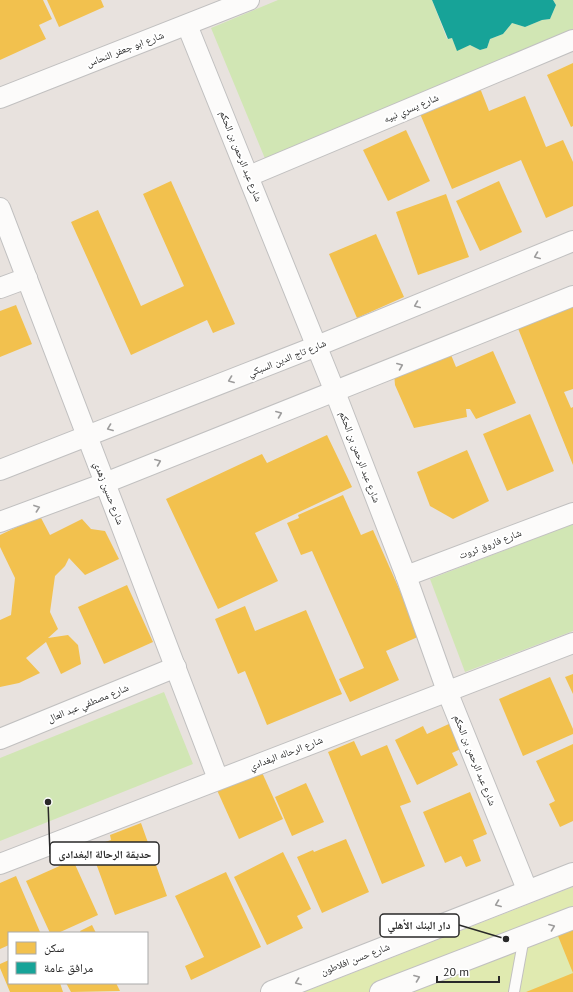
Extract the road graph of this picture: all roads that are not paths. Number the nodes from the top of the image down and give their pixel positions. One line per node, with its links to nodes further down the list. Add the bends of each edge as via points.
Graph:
1 (249, 0): 2 (street, شارع ابو جعفر النحاس)
2 (188, 25): 4 (street, شارع ابو جعفر النحاس); 5 (street, شارع عبد الرحمن بن الحكم)
3 (573, 40): 5 (street, شارع يسري نبيه)
4 (0, 98)
5 (249, 176): 11 (street, شارع عبد الرحمن بن الحكم)
6 (0, 208): 8 (street, شارع حسين زهدي)
7 (573, 241): 11 (street, شارع تاج الدين السبكي, one-way to 11)
8 (27, 278): 9 (street); 13 (street, شارع حسين زهدي)
9 (0, 288)
10 (573, 296): 12 (street, one-way to 10)
11 (317, 346): 12 (street, شارع عبد الرحمن بن الحكم); 13 (street, شارع تاج الدين السبكي, one-way to 13)
12 (335, 392): 15 (street, one-way to 12); 18 (street, شارع عبد الرحمن بن الحكم)
13 (88, 436): 14 (street, شارع تاج الدين السبكي); 15 (street, شارع حسين زهدي)
14 (0, 470)
15 (105, 483): 17 (street, one-way to 15); 20 (street, شارع حسين زهدي)
16 (573, 513): 18 (street, شارع فاروق ثروت)
17 (0, 522)
18 (406, 576): 21 (street, شارع عبد الرحمن بن الحكم)
19 (573, 643): 21 (street, شارع الرحاله البغدادي)
20 (176, 667): 22 (street, شارع مصطفي عبد العال); 23 (street, شارع حسين زهدي)
21 (447, 691): 23 (street, شارع الرحاله البغدادي); 26 (street, شارع عبد الرحمن بن الحكم)
22 (0, 739)
23 (218, 779): 24 (street, شارع الرحاله البغدادي)
24 (0, 864)
25 (573, 874): 26 (street, شارع حسن افلاطون)
26 (528, 892): 29 (street, شارع حسن افلاطون, one-way to 29)
27 (573, 918): 28 (street, one-way to 27)
28 (524, 938): 30 (street, one-way to 28); 31 (lane)
29 (272, 992)
30 (380, 992)
31 (514, 992)

